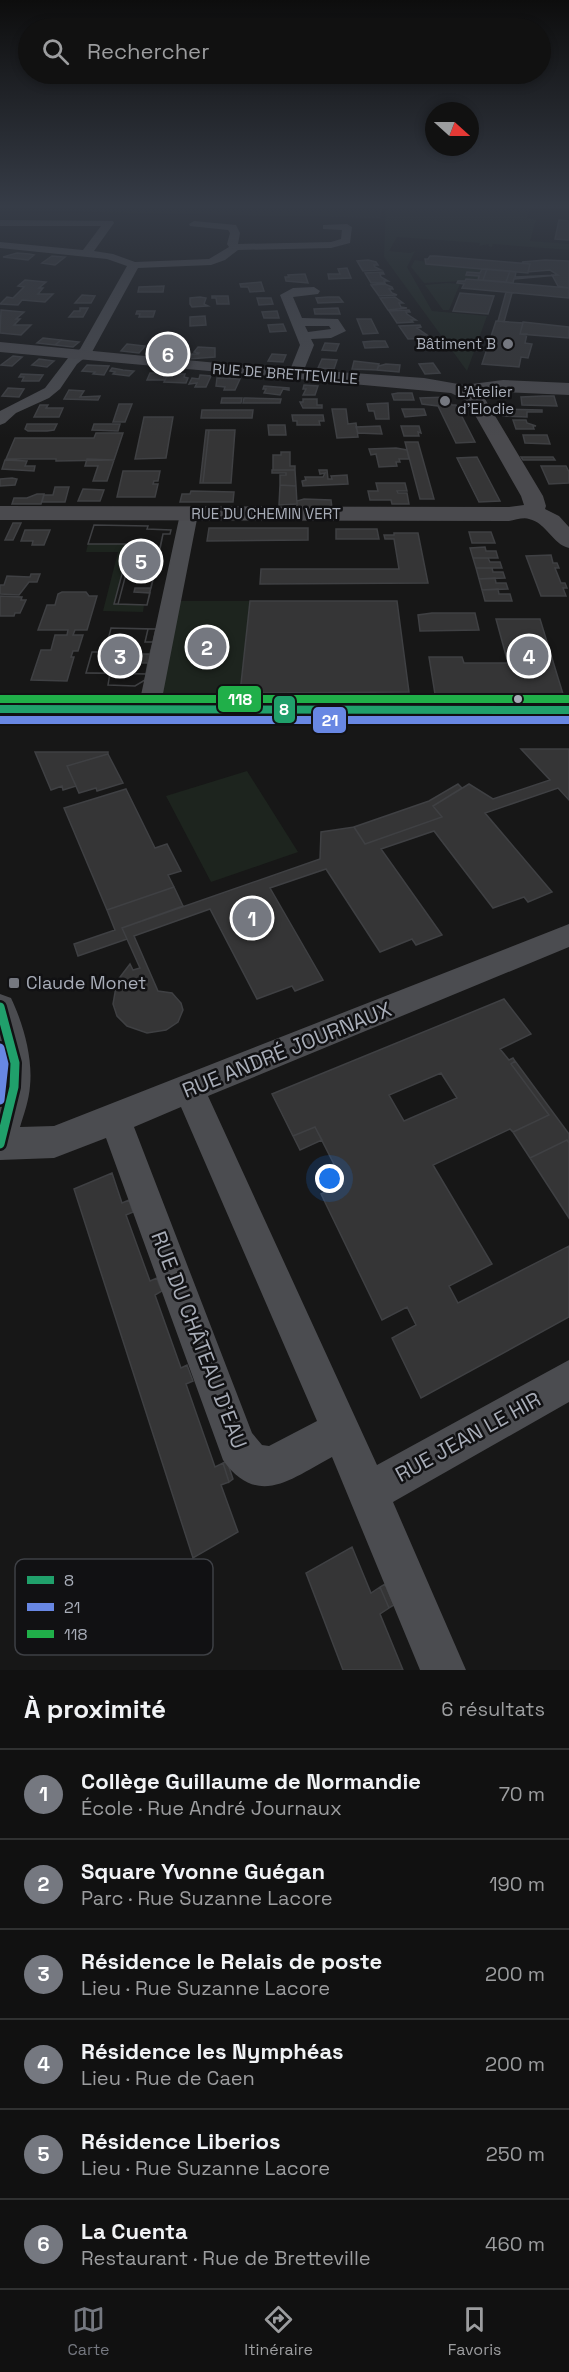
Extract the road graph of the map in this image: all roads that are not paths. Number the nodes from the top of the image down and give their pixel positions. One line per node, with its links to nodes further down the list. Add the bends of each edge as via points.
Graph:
1 (124, 282): 6 (street, via 85,352)
2 (314, 291): 3 (street, via 286,295)
3 (298, 322): 4 (street); 4 (street, via 333,322 339,331)
4 (305, 336): 7 (street, via 306,350)
5 (0, 347): 6 (main road, RUE DE BRETTEVILLE)
6 (78, 356): 7 (main road, RUE DE BRETTEVILLE); 10 (street, via 51,390 10,410)
7 (295, 375): 9 (main road, RUE DE BRETTEVILLE, via 435,385)
8 (569, 389): 9 (main road, via 503,386)
9 (462, 391): 11 (main road, via 474,397 516,467 534,501)
10 (0, 420)
11 (532, 511): 13 (main road, RUE DU CHEMIN VERT); 14 (main road, via 551,521)
12 (0, 513): 13 (main road, RUE DU CHEMIN VERT)
13 (189, 514): 16 (street)
14 (569, 541)
15 (0, 709): 16 (main road)
16 (149, 709): 17 (main road)
17 (569, 710)
18 (0, 722): 19 (main road)
19 (569, 723)
20 (569, 936): 22 (street, RUE ANDRÉ JOURNAUX)
21 (0, 1007): 24 (street, via 15,1064 14,1088)
22 (189, 1090): 23 (street, RUE ANDRÉ JOURNAUX); 26 (street)
23 (115, 1119): 24 (street, RUE ANDRÉ JOURNAUX, via 54,1142); 26 (street, RUE DU CHÂTEAU D'EAU, via 244,1456 262,1468 272,1467)
24 (0, 1144)
25 (569, 1380): 27 (street, RUE JEAN LE HIR)
26 (341, 1430): 27 (street)
27 (368, 1493): 28 (street)
28 (443, 1670)

